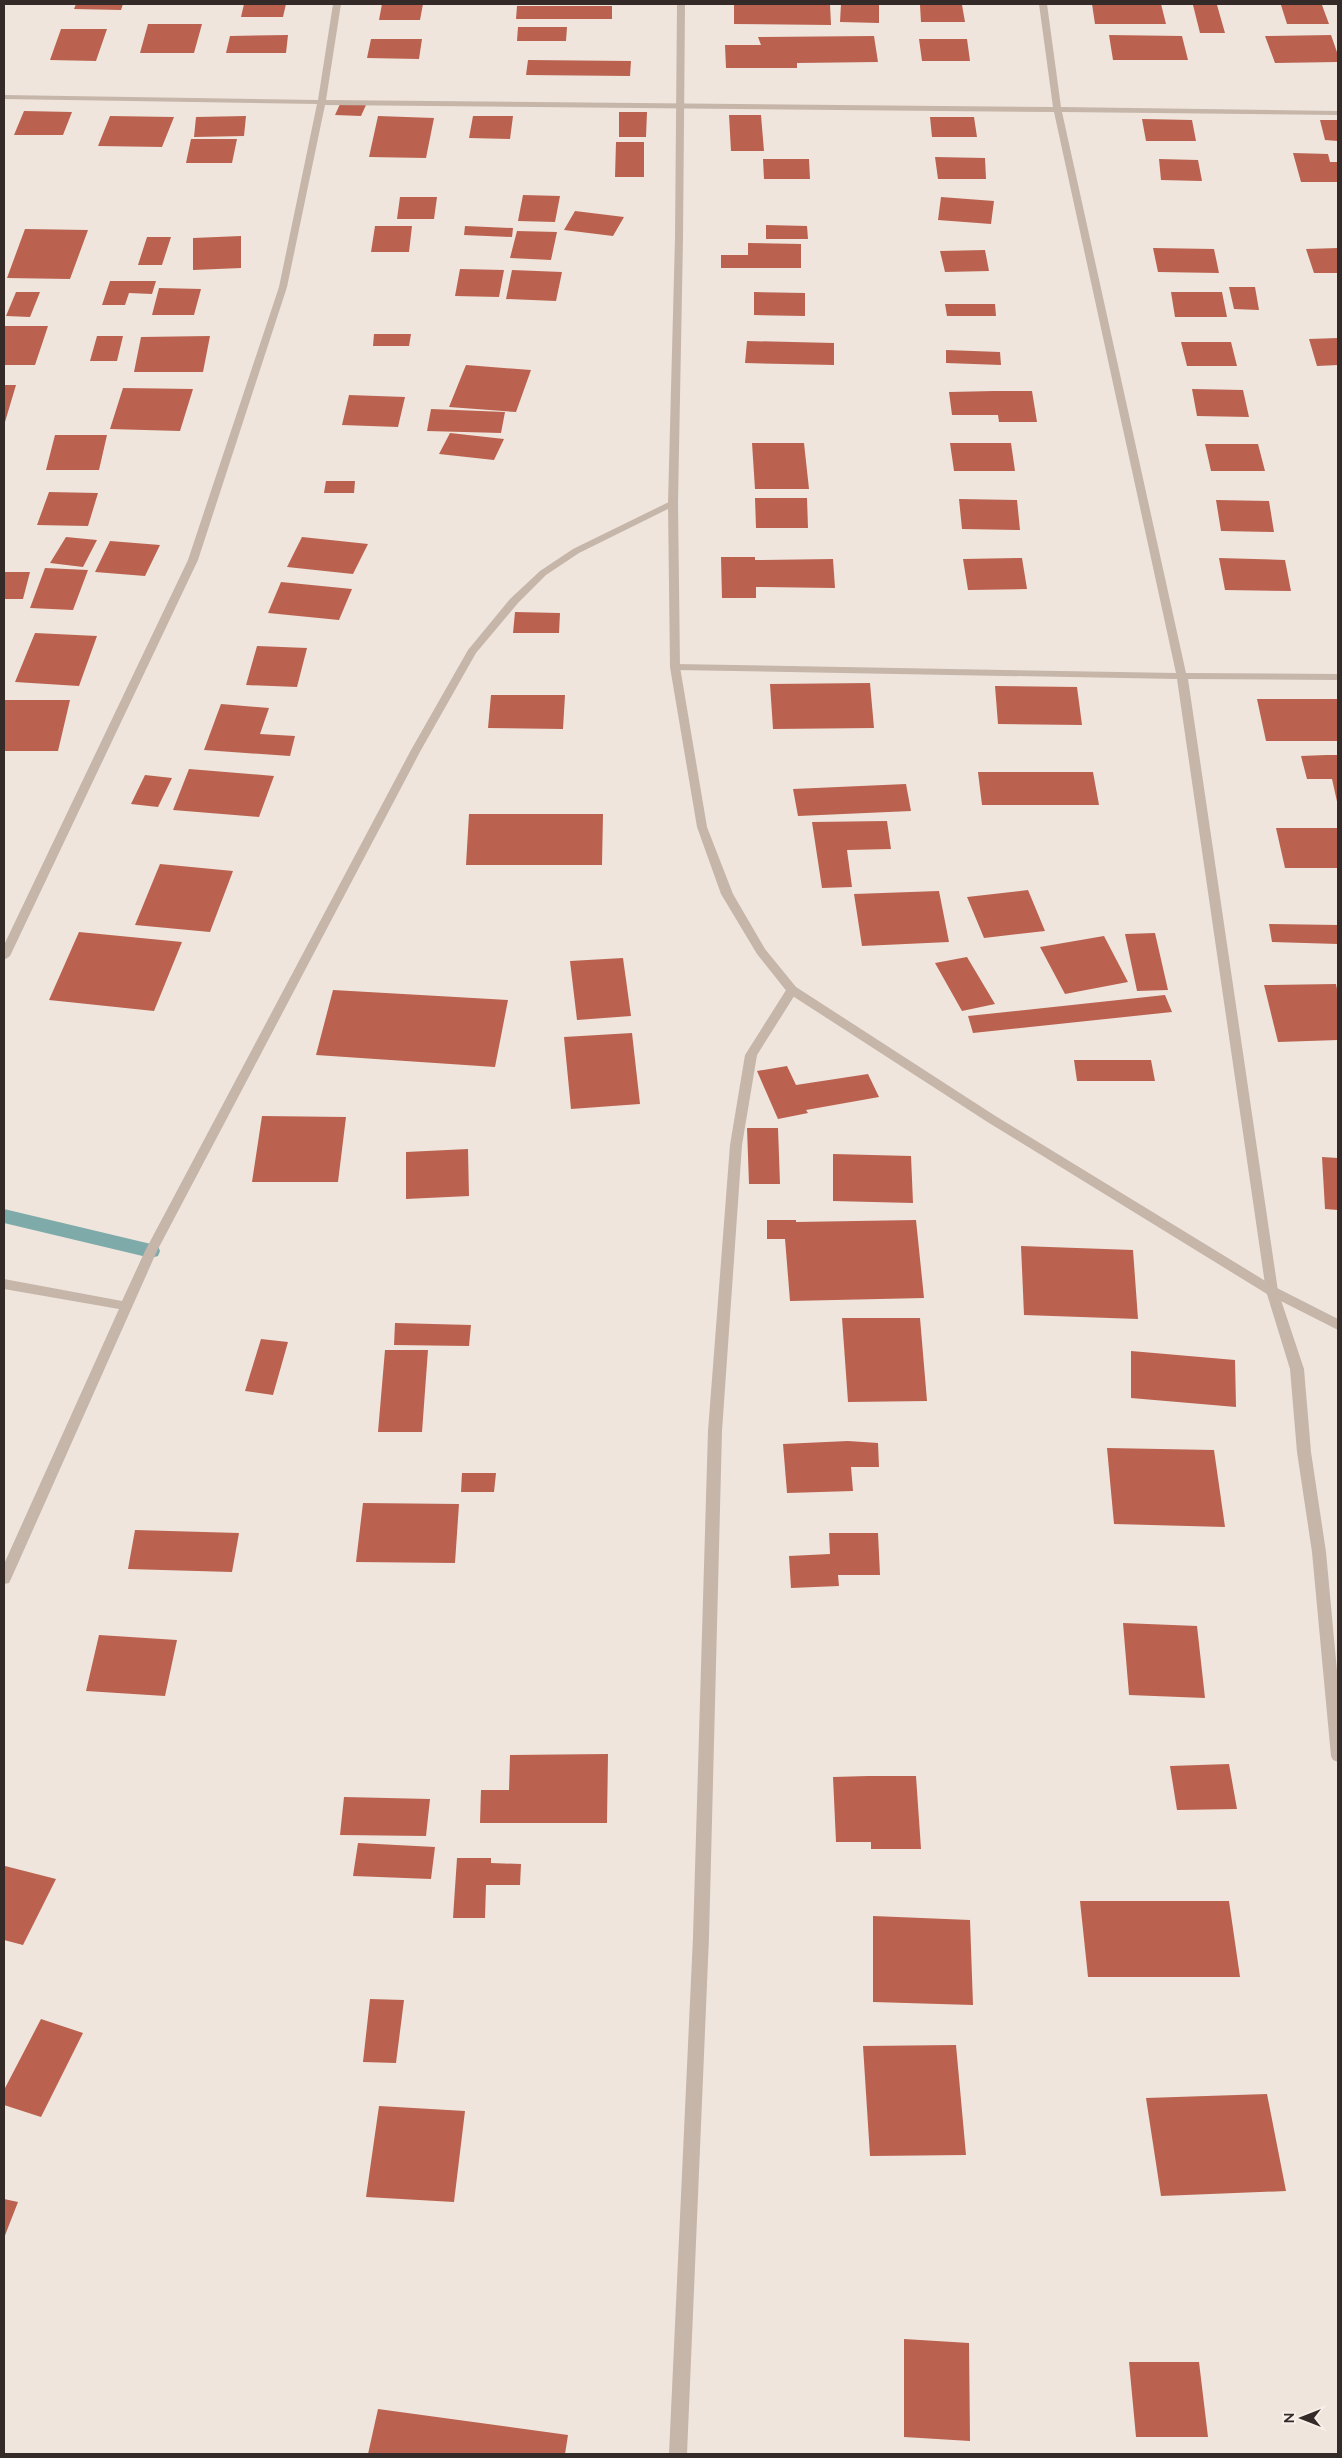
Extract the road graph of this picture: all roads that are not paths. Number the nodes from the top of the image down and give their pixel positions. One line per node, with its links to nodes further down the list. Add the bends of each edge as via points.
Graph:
1 (337, 4): 5 (street)
2 (681, 4): 6 (street)
3 (1042, 4): 7 (street)
4 (4, 97): 5 (street)
5 (322, 104): 6 (street); 13 (street, via 283,287 193,560)
6 (680, 106): 7 (street); 9 (street)
7 (1057, 109): 8 (street); 11 (street)
8 (1338, 113)
9 (673, 503): 10 (street); 17 (street, via 576,551 543,573 514,601 472,652 412,758 151,1251)
10 (674, 667): 11 (street); 14 (street, via 702,827 727,894 761,951)
11 (1182, 676): 12 (street); 16 (street)
12 (1338, 677)
13 (4, 956)
14 (792, 990): 16 (street, via 993,1120); 21 (street, via 751,1055 736,1145 715,1431 701,1928)
15 (4, 1284): 17 (street)
16 (1272, 1291): 18 (street); 20 (street, via 1297,1369 1304,1452 1319,1552)
17 (127, 1306): 19 (street)
18 (1338, 1325)
19 (4, 1579)
20 (1338, 1756)
21 (678, 2454)

